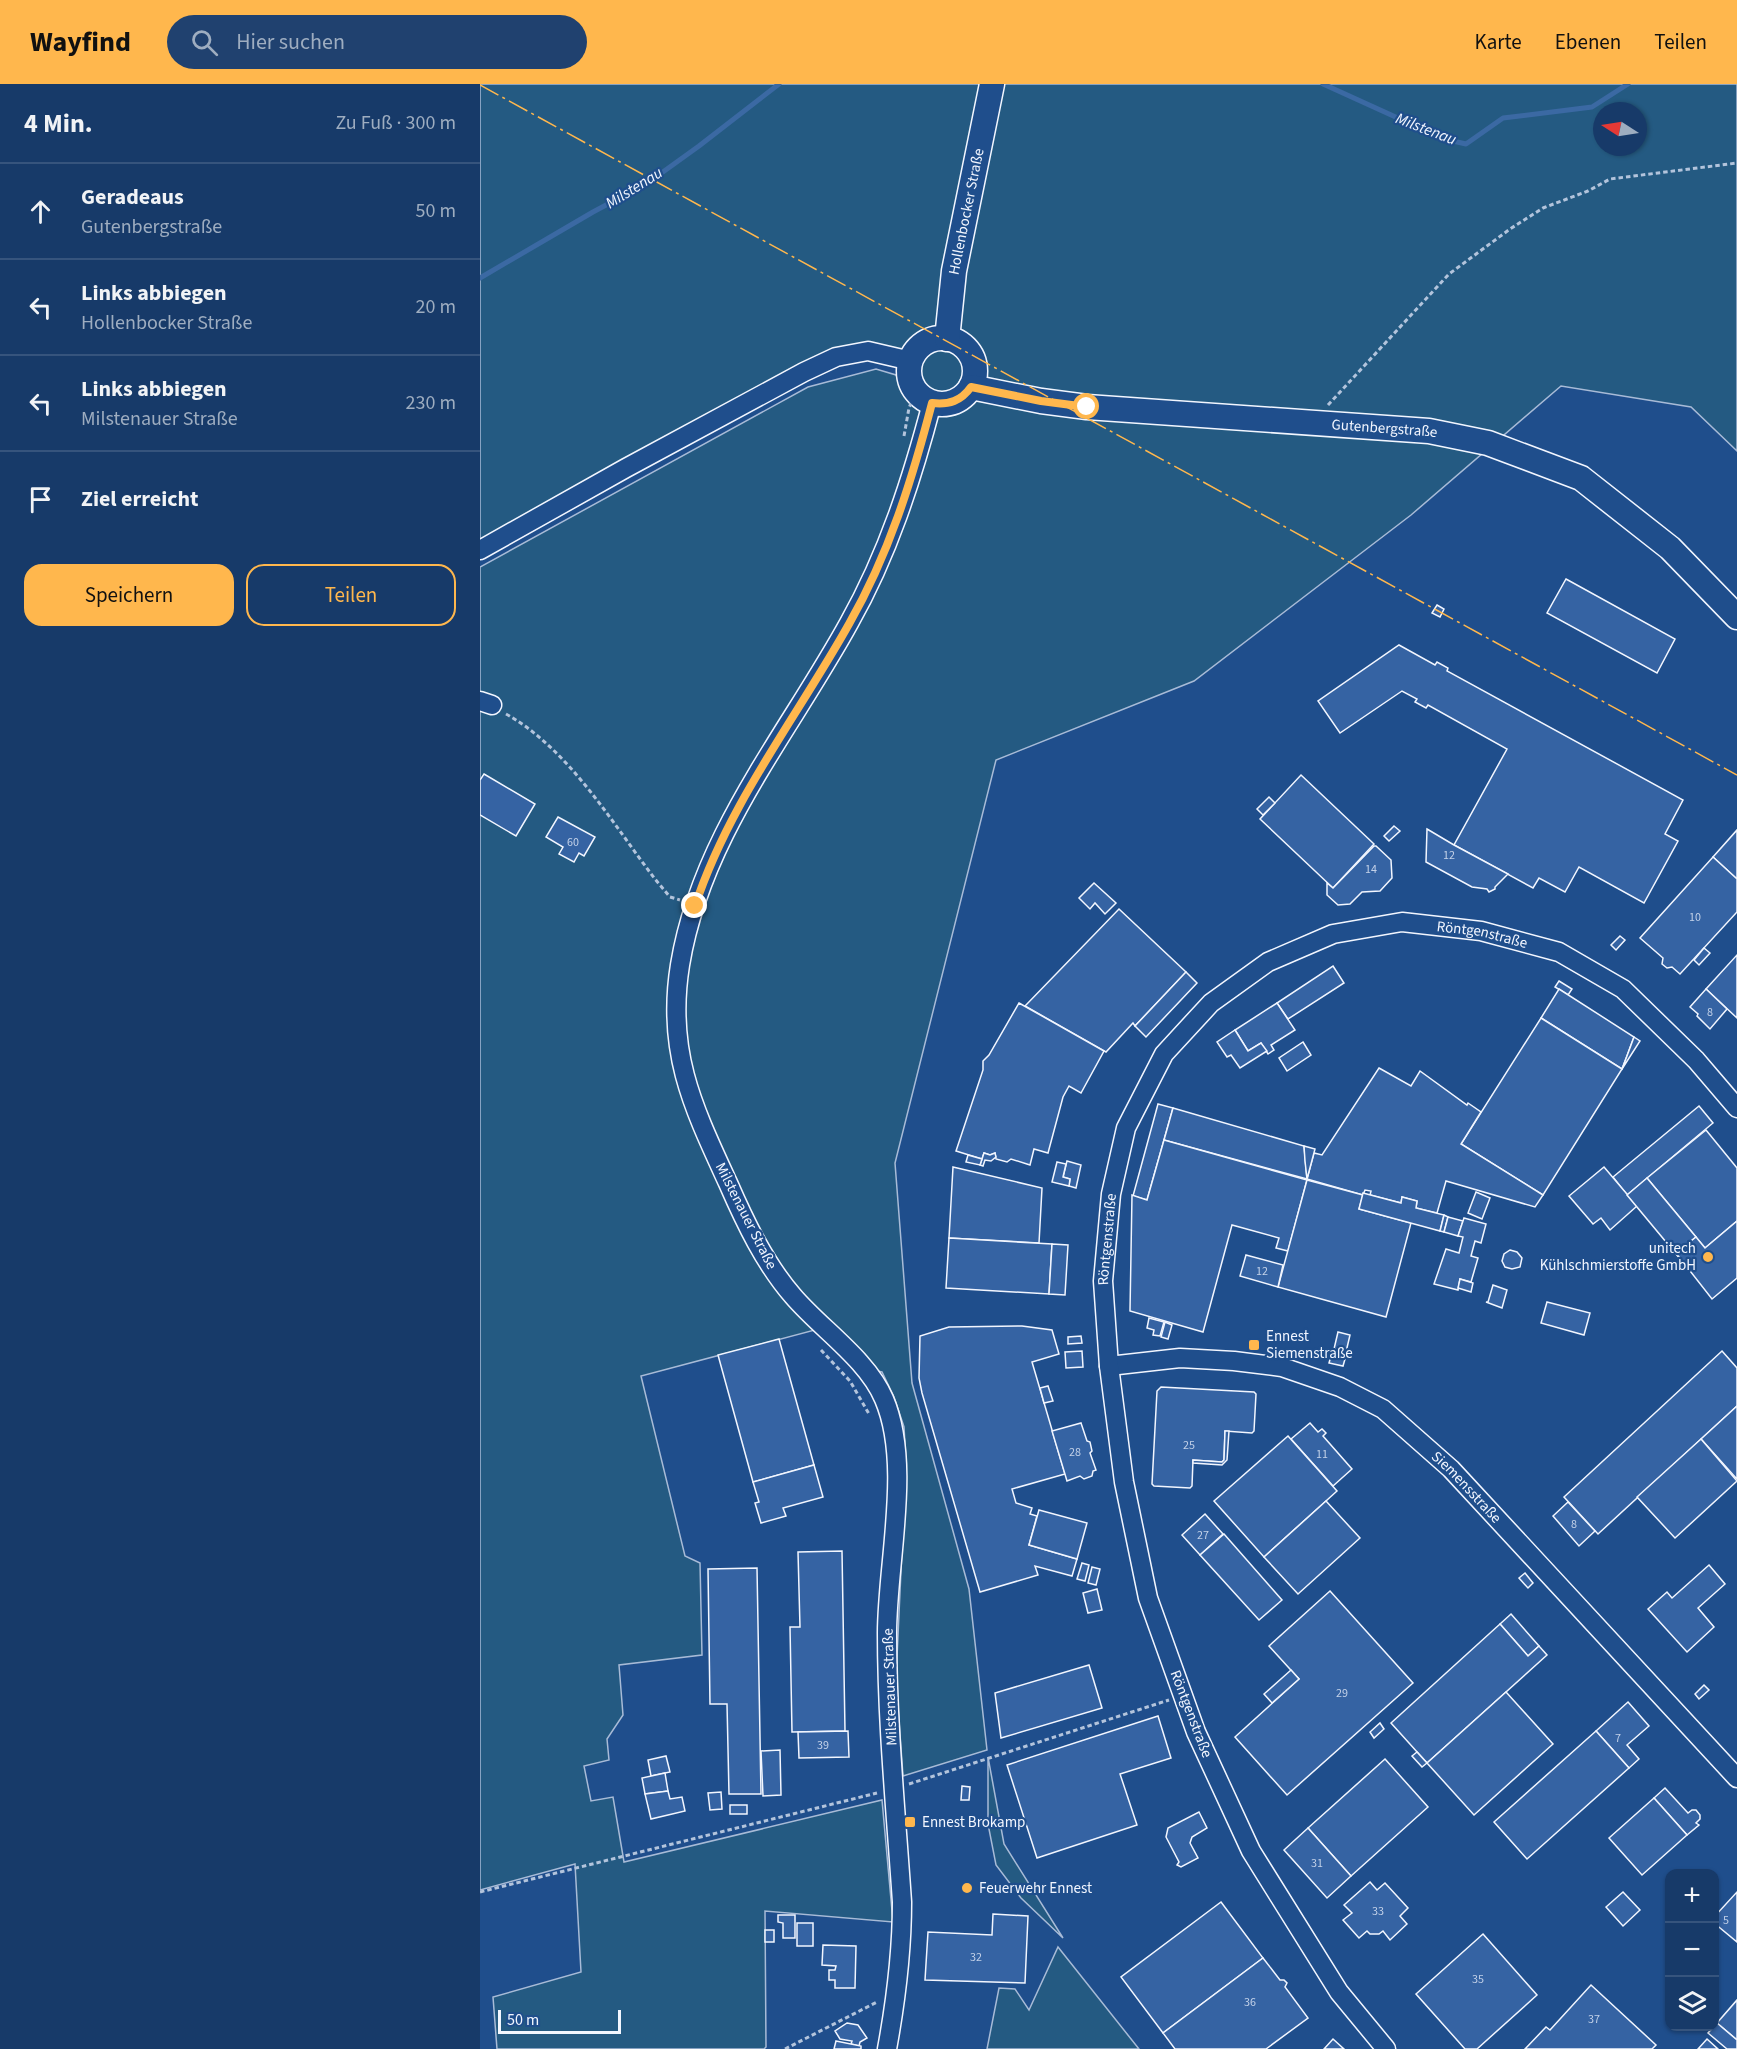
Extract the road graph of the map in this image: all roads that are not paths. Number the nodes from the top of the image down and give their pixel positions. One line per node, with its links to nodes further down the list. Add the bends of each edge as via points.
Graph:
1 (993, 84): 2 (main road, Hollenbocker Straße, via 954,270)
2 (947, 339): 3 (main road, via 924,344); 4 (main road, via 964,347 972,357 975,369)
3 (911, 361): 5 (main road, via 910,379); 6 (street, via 868,351 836,357)
4 (971, 387): 5 (main road, via 953,402 943,404); 7 (main road, Gutenbergstraße, via 1087,407 1429,431 1488,444 1581,478 1670,548)
5 (924, 397): 11 (street, Milstenauer Straße, via 905,500 876,571 850,623 776,742 684,905 676,1022 695,1112 736,1202 767,1260 791,1294 866,1369 885,1401 893,1428 897,1482 887,1642 902,1941)
6 (480, 550)
7 (1737, 617)
8 (1737, 1108): 9 (street, Röntgenstraße, via 1696,1060 1623,989 1558,952 1480,930 1402,921 1333,934 1268,962 1211,1003 1164,1054 1126,1128 1111,1194 1103,1281)
9 (1109, 1366): 10 (street, Siemensstraße, via 1180,1358 1282,1367 1383,1409 1451,1469); 12 (street, Röntgenstraße, via 1124,1482 1148,1598 1196,1732 1251,1851 1339,1992)
10 (1737, 1778)
11 (887, 2049)
12 (1386, 2049)

